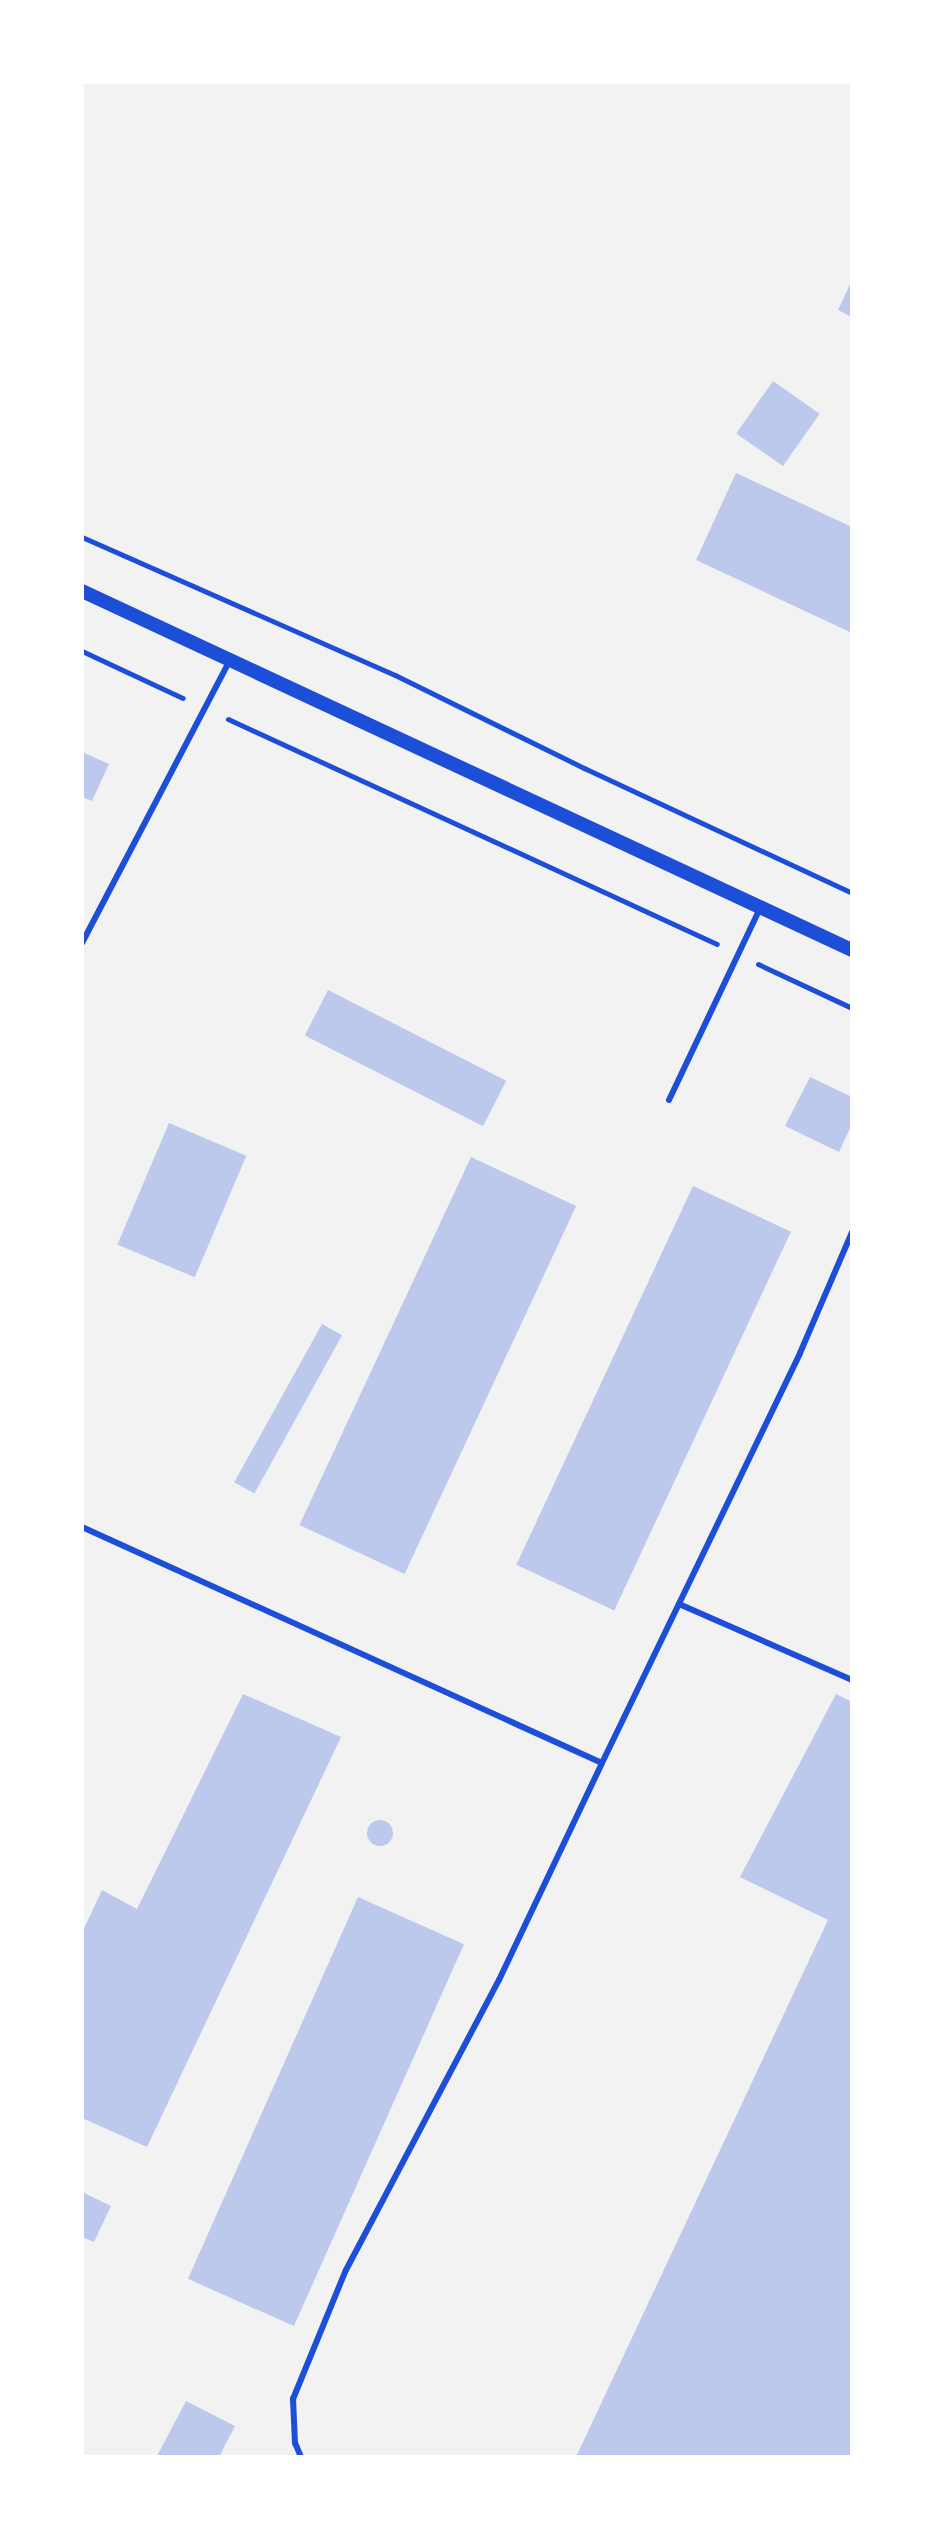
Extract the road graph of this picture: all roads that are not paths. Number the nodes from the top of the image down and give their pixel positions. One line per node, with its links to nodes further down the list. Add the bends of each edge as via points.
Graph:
1 (82, 591): 2 (street)
2 (230, 660): 3 (street); 4 (lane)
3 (760, 908): 5 (street); 6 (lane)
4 (82, 943)
5 (852, 950)
6 (669, 1100)
7 (852, 1232): 9 (lane)
8 (82, 1527): 11 (lane)
9 (679, 1604): 10 (lane); 11 (lane)
10 (852, 1680)
11 (602, 1763): 12 (lane, via 499,1980 346,2270 293,2399 295,2443)
12 (301, 2457)

